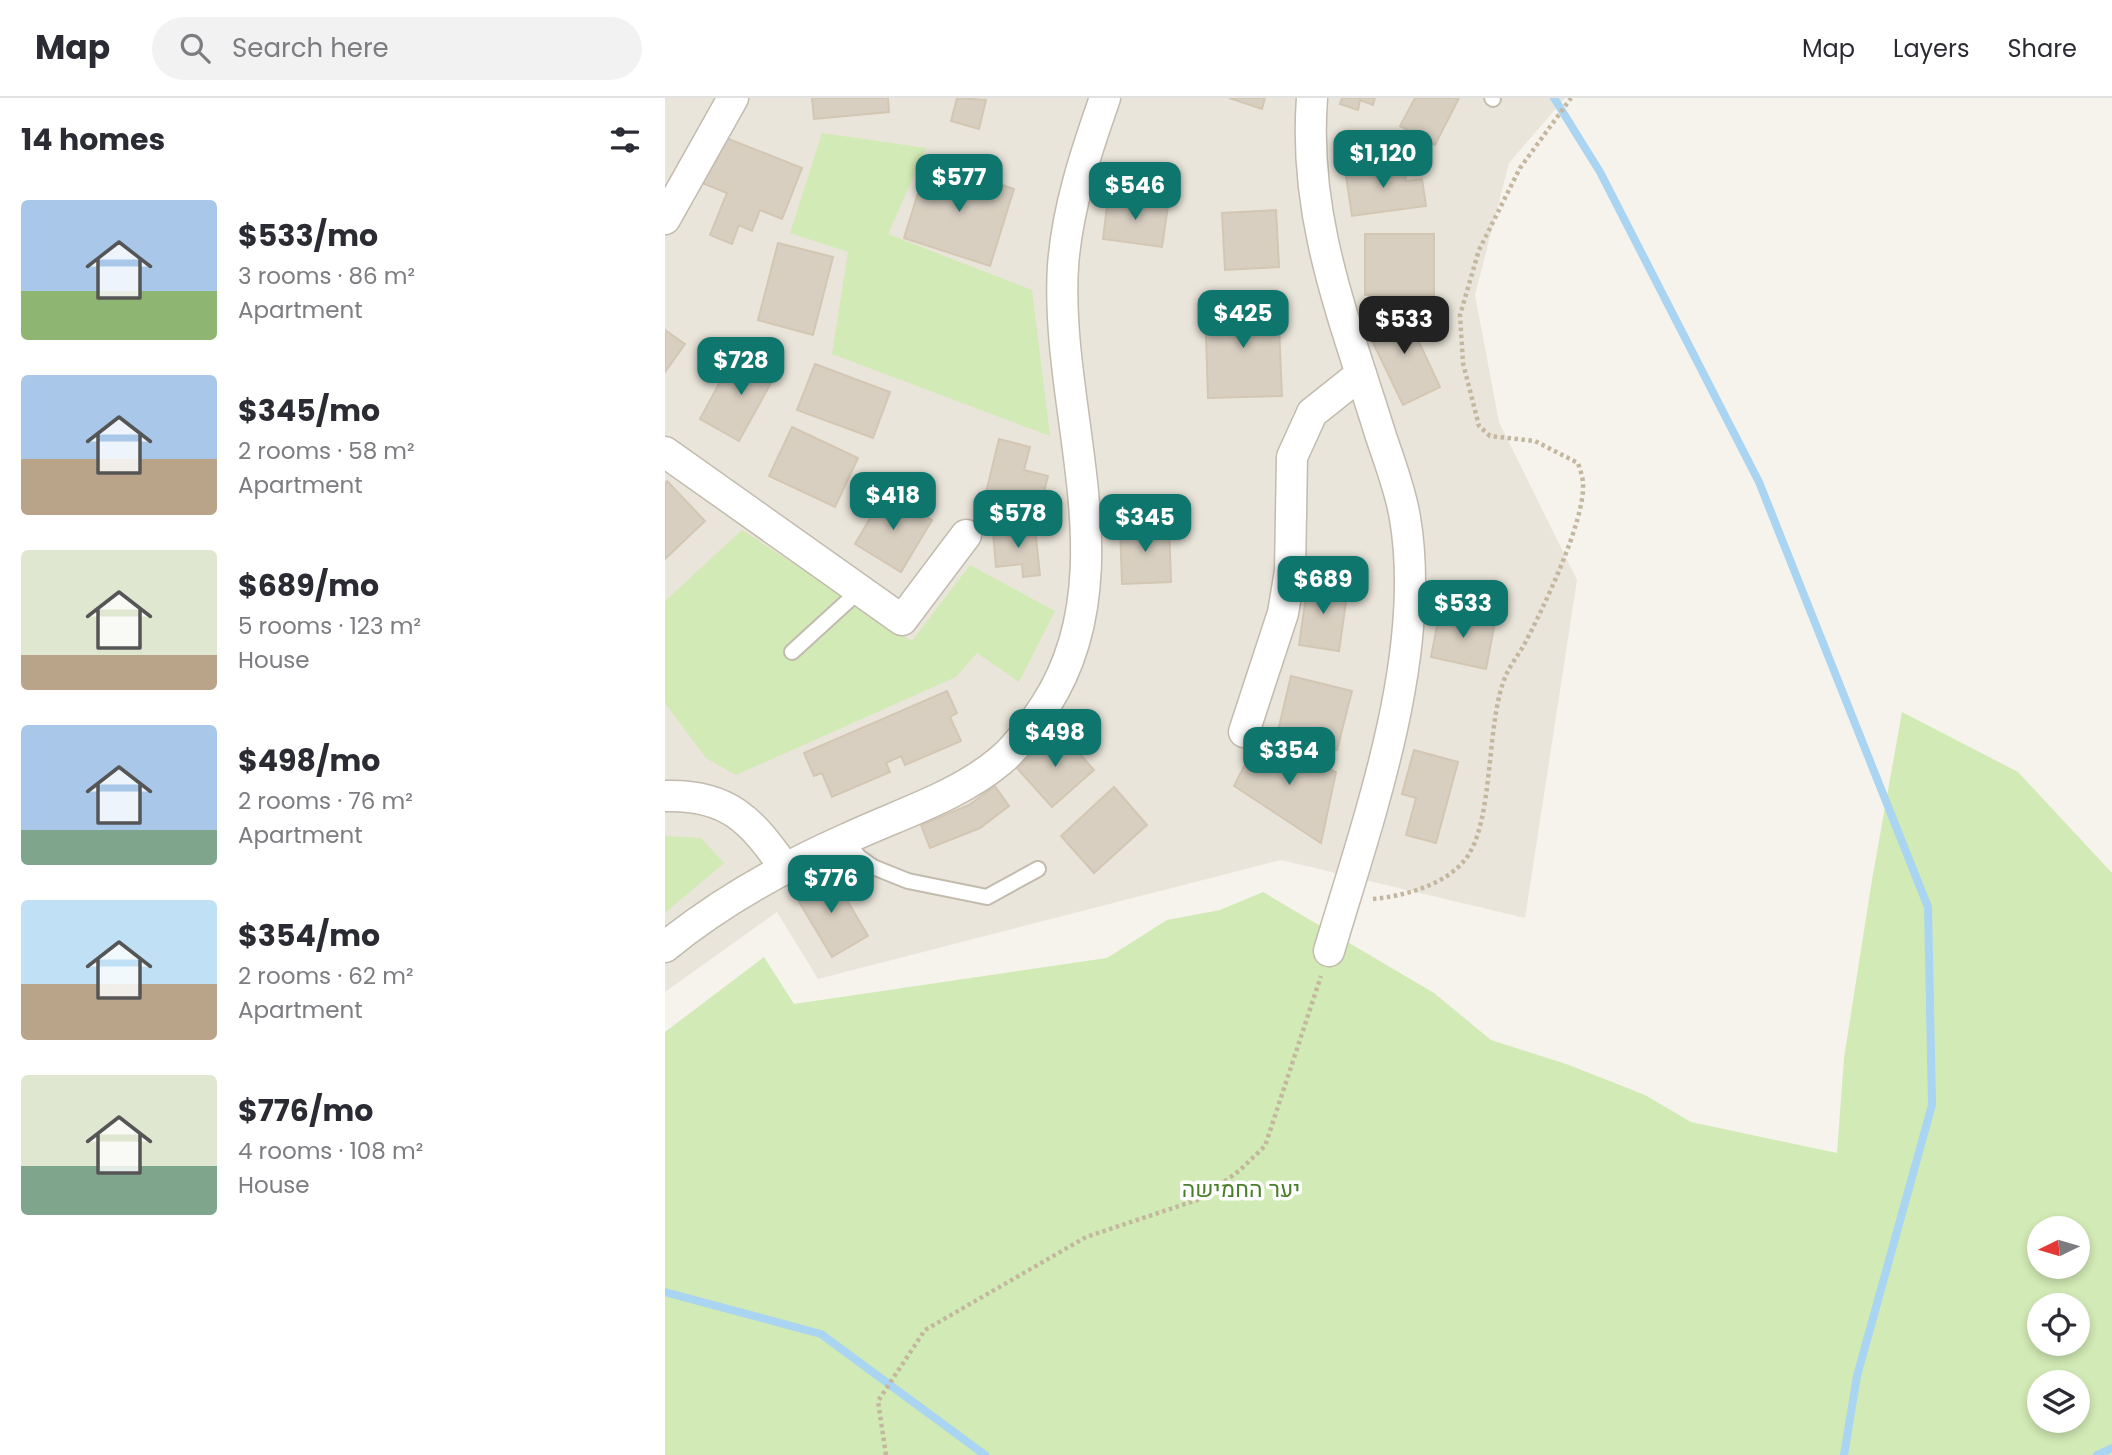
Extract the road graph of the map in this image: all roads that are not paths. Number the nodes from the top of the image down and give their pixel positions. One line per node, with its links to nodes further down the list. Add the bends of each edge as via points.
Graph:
1 (733, 98): 4 (street)
2 (1105, 98): 12 (street, via 1069,221 1063,266 1063,312 1086,526 1086,584 1078,634 1060,683 1002,760 968,784)
3 (1312, 98): 5 (street, via 1309,144 1322,248)
4 (665, 219)
5 (1361, 374): 10 (street, via 1312,413 1293,457 1290,572 1283,613); 16 (street, via 1405,514 1412,564 1407,634 1386,759)
6 (665, 452): 8 (street)
7 (966, 535): 8 (street, via 902,620)
8 (860, 590): 9 (lane)
9 (792, 652)
10 (1244, 732)
11 (665, 796): 13 (street, via 692,796 740,814 759,831)
12 (845, 839): 13 (street); 14 (lane, via 873,867 908,881 987,897)
13 (785, 868): 15 (street, via 696,921)
14 (1038, 869)
15 (665, 947)
16 (1329, 951)

